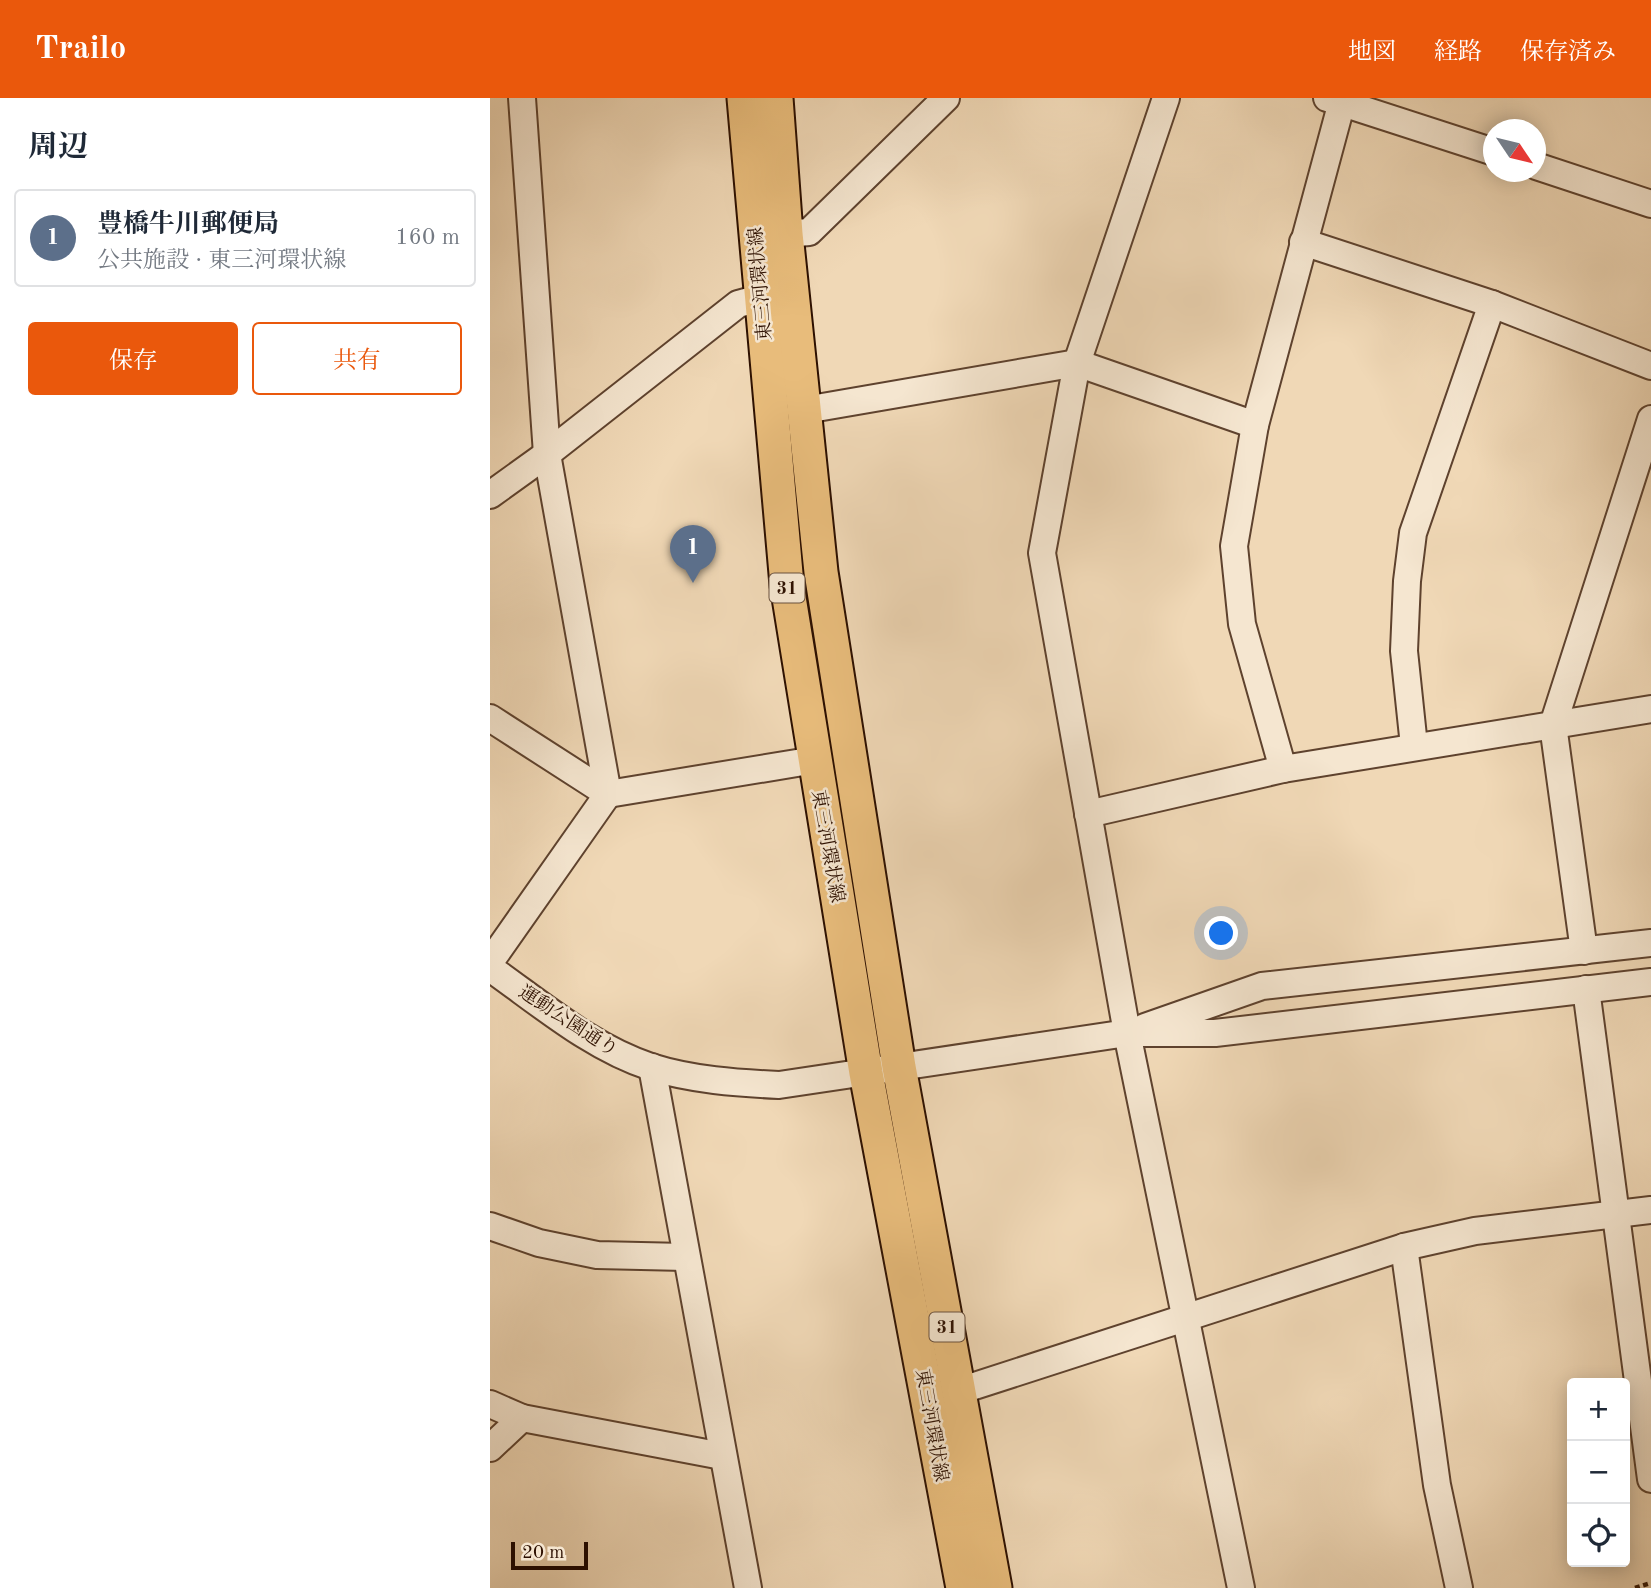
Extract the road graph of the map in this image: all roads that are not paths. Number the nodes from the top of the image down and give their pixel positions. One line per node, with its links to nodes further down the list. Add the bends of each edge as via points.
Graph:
1 (522, 98): 19 (street)
2 (744, 98): 12 (main road, 東三河環状線 / 31)
3 (776, 98): 10 (main road, 東三河環状線 / 31)
4 (946, 98): 10 (street, via 808,232)
5 (1166, 98): 14 (street)
6 (1337, 100): 7 (street); 11 (street)
7 (1483, 149)
8 (1546, 170): 9 (street)
9 (1651, 204)
10 (786, 234): 16 (main road, 東三河環状線 / 31)
11 (1303, 242): 13 (street); 18 (street)
12 (760, 298): 19 (street, via 738,304); 25 (main road, 東三河環状線 / 31, via 787,585)
13 (1492, 304): 15 (street); 24 (street, via 1413,533 1404,651)
14 (1077, 363): 16 (street); 18 (street); 28 (street, via 1042,553)
15 (1651, 366)
16 (805, 410): 37 (main road, 東三河環状線 / 31, via 821,572)
17 (1651, 419): 23 (street)
18 (1255, 425): 26 (street, via 1234,546 1242,624)
19 (547, 454): 20 (street); 27 (street)
20 (490, 495)
21 (1651, 709): 23 (street)
22 (490, 718): 27 (street)
23 (1553, 724): 24 (street); 30 (street)
24 (1414, 746): 26 (street)
25 (815, 760): 27 (street); 38 (main road, 東三河環状線 / 31)
26 (1283, 769): 28 (street)
27 (608, 794): 31 (street)
28 (1088, 814): 35 (street)
29 (1651, 943): 30 (street)
30 (1584, 951): 35 (street, via 1262,986)
31 (490, 962)
32 (490, 968): 36 (street, 運動公園通り, via 582,1032)
33 (1651, 982): 34 (street)
34 (1586, 989): 35 (street, via 1215,1033); 40 (street)
35 (1127, 1033): 37 (street, 運動公園通り); 44 (street)
36 (652, 1067): 38 (street, 運動公園通り, via 729,1083 779,1085); 43 (street)
37 (899, 1067): 38 (street, 運動公園通り); 46 (main road, 東三河環状線 / 31)
38 (866, 1073): 53 (main road, 東三河環状線 / 31)
39 (1651, 1210): 40 (street)
40 (1615, 1214): 42 (street, via 1475,1231); 45 (street)
41 (490, 1226): 43 (street, via 539,1243 597,1255)
42 (1404, 1247): 44 (street); 56 (street, via 1437,1485)
43 (685, 1257): 50 (street)
44 (1187, 1316): 46 (street); 55 (street)
45 (1645, 1389): 51 (street)
46 (959, 1391): 54 (main road, 東三河環状線 / 31)
47 (490, 1404): 48 (street)
48 (522, 1418): 49 (street); 50 (street)
49 (490, 1448)
50 (722, 1456): 52 (street)
51 (1651, 1479)
52 (748, 1588)
53 (963, 1588)
54 (995, 1588)
55 (1241, 1588)
56 (1459, 1588)

